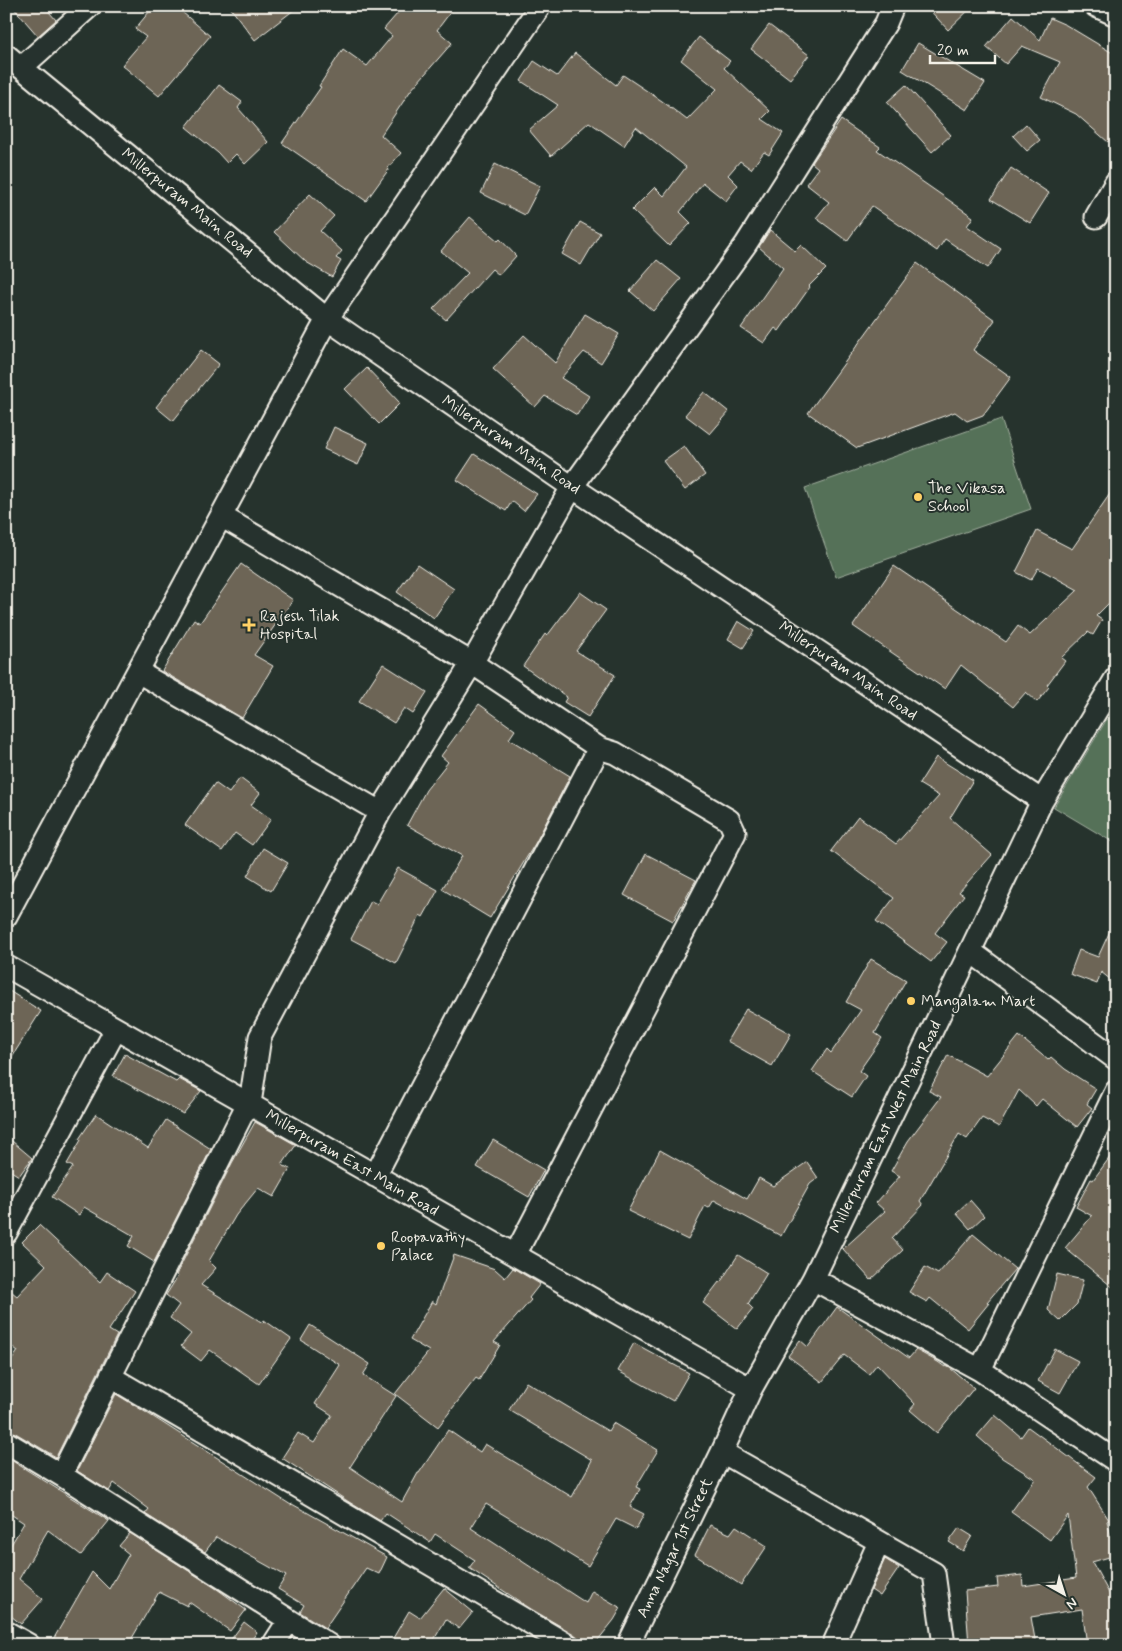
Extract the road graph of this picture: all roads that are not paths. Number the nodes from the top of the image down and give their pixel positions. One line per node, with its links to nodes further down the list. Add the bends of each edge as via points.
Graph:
1 (90, 6): 6 (street)
2 (540, 6): 9 (street)
3 (893, 6): 10 (street, via 886,23 746,244)
4 (1096, 6): 5 (street)
5 (1116, 14)
6 (14, 61): 9 (street, Millerpuram Main Road)
7 (1116, 182): 8 (street)
8 (1096, 217)
9 (327, 319): 10 (street, Millerpuram Main Road); 11 (street)
10 (572, 488): 12 (street); 16 (street, Millerpuram Main Road)
11 (221, 516): 12 (street); 13 (street)
12 (472, 663): 15 (street); 17 (street)
13 (138, 672): 17 (street); 18 (street)
14 (1116, 678): 16 (street, Millerpuram East West Main Road)
15 (599, 748): 25 (street); 27 (street, via 615,753 729,820 734,833)
16 (1042, 801): 19 (street, Millerpuram East West Main Road)
17 (380, 812): 24 (street, via 260,1037 251,1097)
18 (6, 916)
19 (970, 951): 22 (street); 28 (street, Millerpuram East West Main Road)
20 (6, 966): 21 (street, Millerpuram East Main Road)
21 (116, 1028): 24 (street, Millerpuram East Main Road); 26 (street)
22 (1116, 1060)
23 (1116, 1091): 29 (street)
24 (247, 1103): 25 (street, Millerpuram East Main Road); 30 (street)
25 (375, 1176): 27 (street, Millerpuram East Main Road)
26 (6, 1233)
27 (515, 1255): 31 (street, Millerpuram East Main Road)
28 (812, 1279): 29 (street); 31 (street, Millerpuram East West Main Road)
29 (980, 1370): 34 (street)
30 (111, 1377): 35 (street); 42 (street)
31 (751, 1389): 33 (street, Anna Nagar 1st Street)
32 (6, 1442): 35 (street)
33 (722, 1452): 36 (street); 43 (street, Anna Nagar 1st Street)
34 (1116, 1460)
35 (61, 1475): 37 (street)
36 (879, 1542): 44 (street); 45 (street, via 934,1573)
37 (289, 1620): 40 (street); 41 (street)
38 (6, 1632): 39 (street)
39 (28, 1645)
40 (273, 1645)
41 (329, 1645)
42 (568, 1645)
43 (628, 1645)
44 (832, 1645)
45 (944, 1645)

